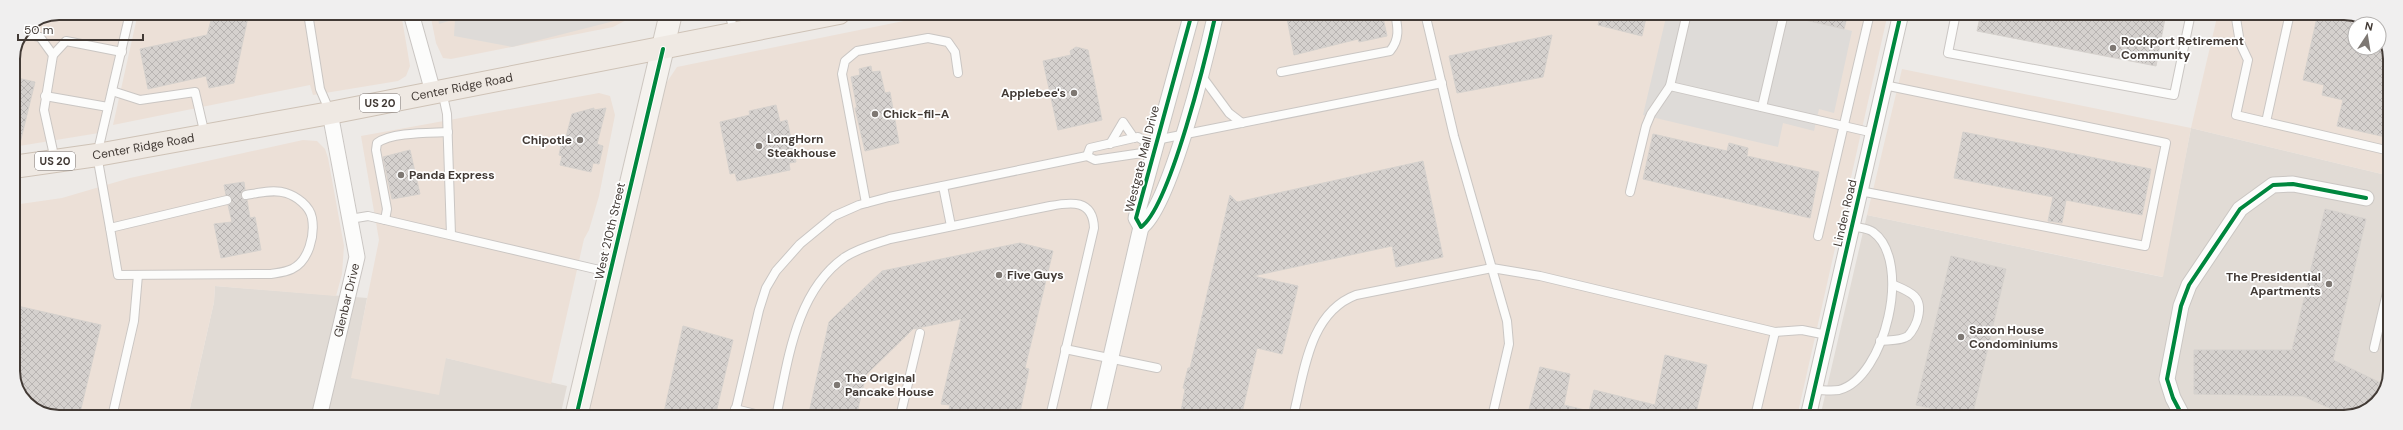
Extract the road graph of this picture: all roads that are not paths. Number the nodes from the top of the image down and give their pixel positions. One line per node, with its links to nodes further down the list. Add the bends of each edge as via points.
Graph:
1 (129, 20): 22 (lane)
2 (309, 20): 35 (lane, via 320,89)
3 (413, 20): 30 (street)
4 (669, 20): 21 (street, West 210th Street)
5 (731, 20): 19 (lane)
6 (777, 20): 19 (main road, Center Ridge Road / US 20)
7 (1190, 20): 44 (street, Westgate Mall Drive)
8 (1214, 20): 26 (street, Westgate Mall Drive)
9 (1396, 20): 24 (lane, via 1398,34 1396,43 1390,51)
10 (1426, 20): 27 (lane)
11 (1685, 20): 29 (lane)
12 (1782, 20): 34 (lane)
13 (1868, 20): 38 (lane)
14 (1899, 20): 28 (street, Linden Road)
15 (1955, 20): 16 (lane, via 1948,53 2174,95)
16 (2190, 20)
17 (2236, 20): 36 (lane, via 2240,43 2248,60 2236,115)
18 (2288, 20): 36 (lane)
19 (735, 34): 21 (main road, Center Ridge Road / US 20)
20 (28, 35): 23 (lane, via 40,38)
21 (663, 49): 30 (main road, Center Ridge Road / US 20); 67 (street, West 210th Street)
22 (122, 52): 23 (lane, via 66,41); 31 (lane)
23 (52, 55): 32 (lane)
24 (1281, 72)
25 (958, 73): 57 (lane, via 955,52 948,42 928,38 857,52 845,61 842,74)
26 (1200, 73): 37 (lane, via 1229,113); 42 (street, Westgate Mall Drive)
27 (1442, 83): 37 (lane); 66 (lane, via 1454,136)
28 (1884, 84): 40 (street, Linden Road); 52 (lane, via 2166,143 2145,246)
29 (1670, 86): 34 (lane); 53 (lane, via 1646,126)
30 (438, 91): 35 (main road, Center Ridge Road / US 20); 39 (lane, via 447,114)
31 (112, 92): 33 (lane); 41 (lane, via 140,100 195,92)
32 (45, 96): 33 (lane); 49 (lane, via 44,110)
33 (108, 107): 47 (lane)
34 (1762, 107): 38 (lane)
35 (330, 113): 41 (main road, Center Ridge Road / US 20); 58 (street, Glenbar Drive)
36 (2266, 122): 46 (lane)
37 (1242, 123): 42 (lane)
38 (1844, 126): 40 (lane); 65 (lane)
39 (448, 132): 59 (lane, via 383,139 377,144 388,209); 64 (lane)
40 (1874, 133): 52 (street, Linden Road)
41 (205, 135): 47 (main road, Center Ridge Road / US 20)
42 (1183, 135): 44 (lane); 62 (street, Westgate Mall Drive, via 1160,200 1149,221)
43 (1134, 138): 44 (lane); 45 (lane); 45 (lane, via 1123,122)
44 (1151, 141): 48 (lane, via 1142,153 1095,160); 62 (street, Westgate Mall Drive, via 1136,218)
45 (1110, 144): 48 (lane, via 1090,148)
46 (2383, 149)
47 (97, 155): 49 (main road, Center Ridge Road / US 20); 63 (lane)
48 (1087, 156): 51 (lane)
49 (55, 161): 50 (main road, Center Ridge Road / US 20)
50 (20, 166)
51 (943, 186): 57 (lane); 60 (lane)
52 (1860, 191): 61 (street, Linden Road)
53 (1630, 192)
54 (246, 195): 68 (lane, via 285,193 303,203 312,216 312,237 305,258 292,269 271,274)
55 (2366, 198): 92 (street, via 2292,184 2273,185 2240,209 2189,285 2181,306 2166,379)
56 (227, 200): 63 (lane)
57 (866, 203): 83 (lane, via 834,216 820,226 776,271 766,288 759,310)
58 (350, 219): 59 (lane, via 368,216); 81 (street, Glenbar Drive, via 357,258)
59 (385, 220): 64 (lane)
60 (951, 226): 76 (lane, via 1068,203 1081,205 1089,210 1094,219 1094,228); 84 (lane, via 864,246 845,257 832,269 805,306 797,326)
61 (1852, 226): 69 (lane, via 1872,231 1885,245); 73 (street, Linden Road)
62 (1141, 227): 77 (street, Westgate Mall Drive)
63 (110, 228): 68 (lane, via 118,275)
64 (451, 235): 67 (lane)
65 (1818, 236)
66 (1492, 268): 71 (lane, via 1540,276); 88 (lane, via 1356,296 1336,306 1314,338); 89 (lane, via 1508,321 1509,344)
67 (610, 272): 82 (street, West 210th Street)
68 (138, 275): 80 (lane, via 134,321)
69 (1894, 285): 74 (lane); 74 (lane, via 1917,298 1921,307 1908,336)
70 (2383, 310): 75 (lane)
71 (1775, 332): 73 (lane, via 1802,330); 90 (lane)
72 (920, 333): 85 (lane)
73 (1827, 335): 79 (street, Linden Road)
74 (1880, 341): 79 (lane, via 1871,363 1857,379 1839,390)
75 (2374, 348)
76 (1065, 349): 77 (lane); 86 (lane)
77 (1111, 359): 78 (lane); 87 (street, Westgate Mall Drive)
78 (1157, 368)
79 (1815, 390): 91 (street, Linden Road)
80 (114, 410)
81 (321, 410)
82 (578, 410)
83 (735, 410)
84 (778, 410)
85 (902, 410)
86 (1052, 410)
87 (1099, 410)
88 (1295, 410)
89 (1494, 410)
90 (1757, 410)
91 (1810, 410)
92 (2179, 410)

